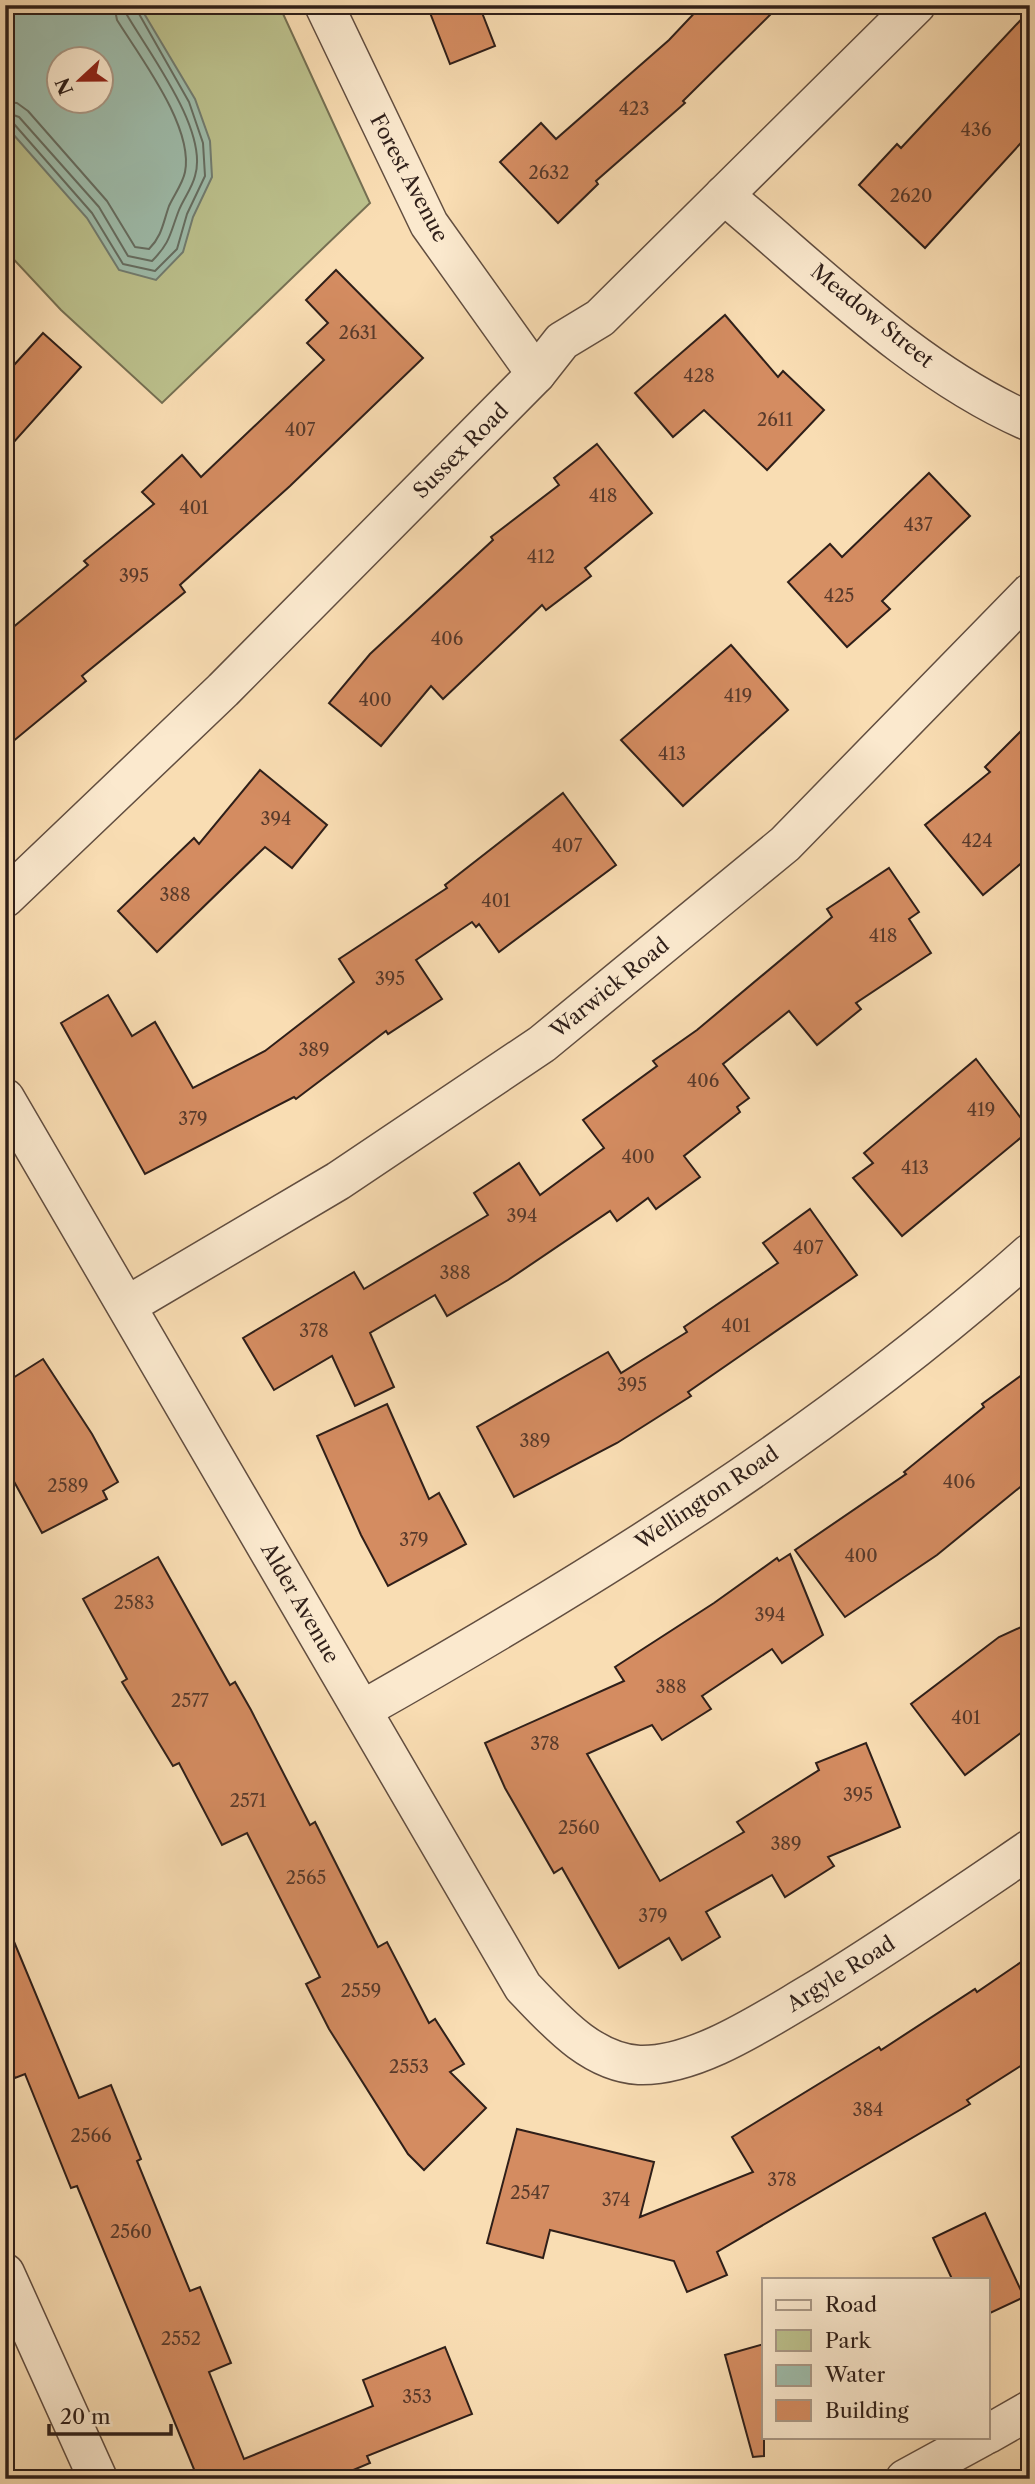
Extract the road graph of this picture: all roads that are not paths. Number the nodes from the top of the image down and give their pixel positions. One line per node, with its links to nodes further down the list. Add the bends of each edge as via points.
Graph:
1 (324, 5): 4 (street, Forest Avenue, via 429,224)
2 (916, 5): 3 (street, Sussex Road)
3 (724, 195): 4 (street, Sussex Road, via 600,318 562,341); 5 (street, Meadow Street, via 914,354)
4 (536, 374): 7 (street, Sussex Road, via 223,690)
5 (1030, 422)
6 (1030, 593): 10 (street, Warwick Road, via 785,844 542,1044 338,1181)
7 (5, 898)
8 (5, 1098): 10 (street, Alder Avenue)
9 (1030, 1253): 11 (street, Wellington Road, via 858,1393 676,1522 508,1628)
10 (128, 1305): 11 (street, Alder Avenue)
11 (362, 1710): 13 (street, Alder Avenue, via 523,1987 570,2035 595,2051)
12 (1030, 1849): 13 (street, Argyle Road, via 875,1954 739,2036 668,2062)
13 (637, 2065)
14 (5, 2273): 18 (street)
15 (1030, 2410): 16 (street)
16 (990, 2433)
17 (980, 2438): 19 (street)
18 (98, 2479)
19 (905, 2479)

